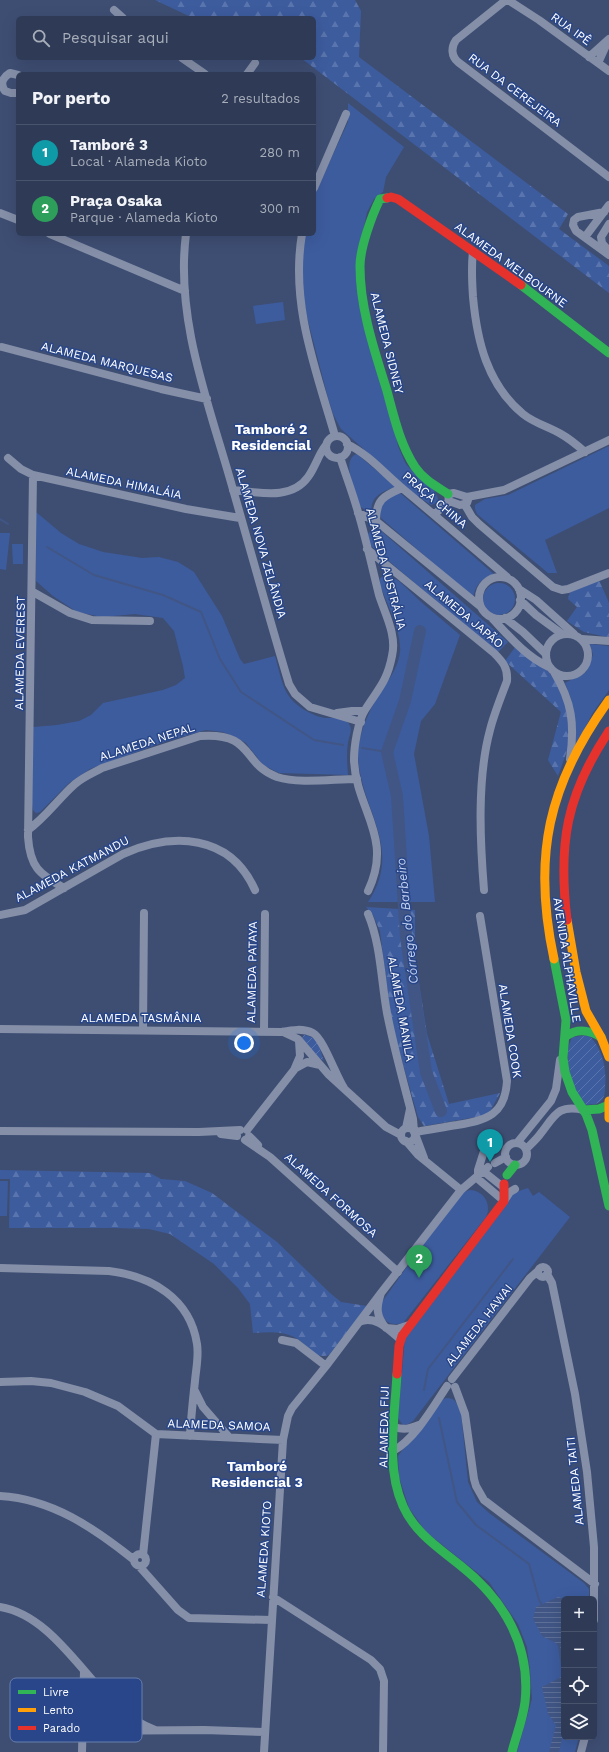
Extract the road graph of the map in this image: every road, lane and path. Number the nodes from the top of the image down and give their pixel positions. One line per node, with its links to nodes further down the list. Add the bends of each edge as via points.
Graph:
1 (507, 0): 5 (street, RUA IPÊ); 17 (street, RUA DA CEREJEIRA, via 456,40 452,48 454,57)
2 (517, 0): 5 (street, RUA IPÊ)
3 (114, 10): 4 (street)
4 (121, 16)
5 (539, 20): 7 (street, RUA IPÊ)
6 (609, 39): 7 (street); 10 (street)
7 (589, 57): 10 (street, RUA IPÊ)
8 (185, 60): 12 (street)
9 (255, 63): 13 (street)
10 (598, 63): 11 (street, RUA IPÊ)
11 (609, 71)
12 (202, 72)
13 (248, 72)
14 (16, 75): 15 (street, via 10,74 2,83 6,91)
15 (16, 93)
16 (346, 114): 18 (street)
17 (609, 177)
18 (316, 183)
19 (398, 199): 31 (street, ALAMEDA MELBOURNE); 49 (street, ALAMEDA SIDNEY, via 380,199 371,217 360,264 362,301 403,446 426,480)
20 (607, 210): 28 (street); 28 (street, via 576,218 573,228)
21 (0, 213): 22 (street)
22 (16, 219)
23 (609, 224): 30 (street, via 601,237 602,243)
24 (609, 231): 29 (street, via 605,240)
25 (55, 236): 33 (street)
26 (186, 236): 33 (street, ALAMEDA NOVA ZELÂNDIA)
27 (302, 236): 37 (street, via 299,272 301,309)
28 (587, 238): 32 (street)
29 (609, 246)
30 (609, 250)
31 (473, 252): 35 (street, ALAMEDA MELBOURNE, via 533,294); 41 (street, via 472,281 479,342 493,378 524,415 560,434)
32 (609, 254)
33 (185, 291): 36 (street, ALAMEDA NOVA ZELÂNDIA, via 192,344)
34 (2, 347): 36 (street, ALAMEDA MARQUESAS)
35 (609, 353)
36 (207, 399): 48 (street, ALAMEDA NOVA ZELÂNDIA)
37 (335, 436): 39 (street, via 341,437); 40 (street, via 329,439)
38 (609, 440): 41 (street)
39 (347, 444): 43 (street, via 346,452); 47 (street, PRAÇA CHINA, via 359,451)
40 (326, 445): 42 (street, via 327,453); 45 (street, via 319,454)
41 (585, 452): 50 (street, via 504,490)
42 (331, 456): 43 (street); 45 (street)
43 (340, 457): 51 (street, ALAMEDA AUSTRÁLIA)
44 (8, 458): 46 (street, ALAMEDA HIMALÁIA)
45 (317, 464): 48 (street, via 304,483 291,490 278,493)
46 (33, 475): 53 (street, ALAMEDA HIMALÁIA, via 186,509); 61 (street, ALAMEDA EVEREST)
47 (402, 488): 52 (street, PRAÇA CHINA); 54 (street, via 386,495 380,501)
48 (233, 490): 53 (street, ALAMEDA NOVA ZELÂNDIA)
49 (448, 497): 50 (street, via 460,494); 52 (street)
50 (466, 501): 57 (street, via 472,517 479,524 553,587 568,589)
51 (358, 513): 54 (street); 55 (street, ALAMEDA AUSTRÁLIA)
52 (435, 514): 59 (street, PRAÇA CHINA)
53 (240, 518): 75 (street, ALAMEDA NOVA ZELÂNDIA, via 289,684 295,694 310,707)
54 (376, 521): 63 (street)
55 (367, 549): 56 (street, ALAMEDA AUSTRÁLIA); 58 (street, ALAMEDA JAPÃO)
56 (371, 562): 58 (street, ALAMEDA JAPÃO); 74 (street, ALAMEDA AUSTRÁLIA, via 390,625 393,654 385,681)
57 (609, 573)
58 (397, 574): 85 (street, ALAMEDA JAPÃO, via 494,653 508,672 485,756 481,802)
59 (507, 577): 60 (street, PRAÇA CHINA); 63 (street, via 499,576 486,582 479,593)
60 (519, 589): 62 (street); 68 (street, PRAÇA CHINA, via 536,600)
61 (33, 592): 66 (street, via 70,612 92,620); 80 (street, ALAMEDA EVEREST)
62 (520, 600): 65 (street, via 516,610); 67 (street)
63 (481, 607): 64 (street)
64 (490, 616): 65 (street); 72 (street, via 515,643)
65 (505, 618): 71 (street)
66 (150, 621)
67 (562, 634): 68 (street); 71 (street, via 551,641)
68 (574, 634): 69 (street, PRAÇA CHINA)
69 (582, 639): 70 (street, PRAÇA CHINA); 72 (street, via 589,652 589,659 581,672 567,677)
70 (609, 642)
71 (546, 654): 72 (street)
72 (551, 669): 78 (street, via 568,700 572,736)
73 (609, 700): 78 (street, AVENIDA ALPHAVILLE, via 592,724)
74 (364, 711): 75 (street, ALAMEDA NOVA ZELÂNDIA); 76 (street, ALAMEDA AUSTRÁLIA)
75 (336, 714): 76 (street, ALAMEDA NOVA ZELÂNDIA)
76 (361, 722): 79 (street, ALAMEDA AUSTRÁLIA, via 354,751)
77 (609, 731): 99 (street, AVENIDA ALPHAVILLE, via 588,764 581,783 568,830 564,857 564,899 576,974 587,1012)
78 (570, 764): 97 (street, AVENIDA ALPHAVILLE, via 552,818 544,872 547,920 565,1014)
79 (356, 779): 81 (street, ALAMEDA NEPAL, via 299,780 278,777 260,766 236,740 216,735 200,736 90,774 75,784); 86 (street, ALAMEDA AUSTRÁLIA, via 370,816 378,848 377,866)
80 (29, 814): 81 (street); 82 (street, ALAMEDA EVEREST)
81 (44, 817): 82 (street, ALAMEDA NEPAL)
82 (28, 830): 83 (street, ALAMEDA EVEREST, via 30,853 35,866 46,878)
83 (64, 888): 84 (street, ALAMEDA KATMANDU, via 139,847 186,841 208,845 228,855 242,867); 90 (street, ALAMEDA KATMANDU, via 25,910)
84 (255, 890)
85 (484, 890)
86 (368, 891)
87 (144, 913): 93 (street)
88 (265, 914): 94 (street, ALAMEDA PATAYA)
89 (368, 914): 110 (street, ALAMEDA MANILA, via 377,944 390,1028 410,1109)
90 (0, 915)
91 (480, 916): 110 (street, ALAMEDA COOK, via 507,1081 505,1096 489,1117)
92 (0, 1029): 93 (street, ALAMEDA TASMÂNIA)
93 (143, 1029): 94 (street, ALAMEDA TASMÂNIA)
94 (264, 1030): 95 (street, ALAMEDA TASMÂNIA)
95 (282, 1032): 96 (street, ALAMEDA TASMÂNIA); 98 (street, ALAMEDA TASMÂNIA)
96 (310, 1032): 98 (street, via 300,1035); 101 (street, ALAMEDA TASMÂNIA, via 320,1039)
97 (566, 1036): 99 (street, via 584,1030); 107 (street, AVENIDA ALPHAVILLE, via 564,1070 572,1093); 112 (street, via 562,1045 556,1089 551,1101)
98 (298, 1039): 102 (street, ALAMEDA TASMÂNIA); 103 (street, via 300,1056)
99 (605, 1040): 100 (street, AVENIDA ALPHAVILLE)
100 (609, 1057)
101 (328, 1058): 102 (street, via 326,1064); 104 (street, ALAMEDA TASMÂNIA)
102 (319, 1064): 103 (street, via 307,1062); 104 (street, ALAMEDA TASMÂNIA)
103 (294, 1070): 111 (street)
104 (344, 1088): 110 (street, ALAMEDA TASMÂNIA, via 390,1130)
105 (609, 1101): 106 (street)
106 (609, 1105): 107 (street, via 600,1109); 108 (street)
107 (584, 1110): 114 (street, via 560,1110); 123 (street, AVENIDA ALPHAVILLE, via 591,1128)
108 (609, 1118)
109 (0, 1131): 111 (street)
110 (409, 1133): 121 (street, via 426,1162)
111 (243, 1134): 125 (street, ALAMEDA FORMOSA)
112 (517, 1144): 114 (street); 115 (street, via 508,1147)
113 (484, 1148): 117 (street)
114 (526, 1149): 116 (street, via 526,1159)
115 (506, 1157): 116 (street); 117 (street, ALAMEDA KIOTO)
116 (515, 1165): 118 (street)
117 (486, 1170): 119 (street); 121 (street, ALAMEDA KIOTO); 122 (street)
118 (507, 1175)
119 (504, 1186): 122 (street)
120 (515, 1189): 122 (street)
121 (461, 1190): 125 (street, ALAMEDA KIOTO)
122 (504, 1201): 129 (street, ALAMEDA FIJI)
123 (609, 1206)
124 (0, 1268): 136 (street, via 109,1271 137,1276 160,1287 179,1305 195,1336 197,1350)
125 (398, 1272): 127 (street, ALAMEDA KIOTO)
126 (543, 1275): 135 (street, ALAMEDA HAWAI, via 530,1278); 151 (street, ALAMEDA TAITI, via 550,1279 584,1445 591,1508)
127 (381, 1293): 128 (street, ALAMEDA KIOTO); 130 (street, ALAMEDA KIOTO, via 376,1311)
128 (358, 1323): 130 (street, via 371,1319); 133 (street, ALAMEDA KIOTO)
129 (409, 1325): 130 (street, via 396,1329); 132 (street, ALAMEDA FIJI)
130 (386, 1328): 132 (street)
131 (282, 1340): 133 (street, via 296,1343)
132 (400, 1340): 140 (street, ALAMEDA FIJI)
133 (326, 1366): 144 (street, ALAMEDA KIOTO, via 292,1408)
134 (0, 1382): 141 (street, ALAMEDA SAMOA, via 31,1381 85,1392 118,1406)
135 (451, 1384): 139 (street, ALAMEDA HAWAI); 150 (street, via 465,1414 472,1469 480,1493 492,1506)
136 (194, 1388): 137 (street); 138 (street)
137 (203, 1407): 138 (street, via 195,1410); 143 (street)
138 (191, 1416): 142 (street)
139 (420, 1424): 140 (street, via 404,1430); 145 (street, ALAMEDA HAWAI, via 401,1447)
140 (394, 1427): 145 (street, ALAMEDA FIJI)
141 (156, 1434): 142 (street, ALAMEDA SAMOA); 147 (street)
142 (190, 1436): 143 (street, ALAMEDA SAMOA)
143 (229, 1438): 144 (street, ALAMEDA SAMOA)
144 (283, 1440): 154 (street, ALAMEDA KIOTO)
145 (393, 1451): 167 (street, ALAMEDA FIJI, via 398,1492 410,1519 426,1539 489,1590 511,1621 517,1635 525,1667 526,1686 525,1703)
146 (0, 1496): 148 (street, via 31,1502 72,1516)
147 (143, 1555): 148 (street, via 137,1554); 149 (street, via 146,1562)
148 (134, 1559): 149 (street, via 134,1563)
149 (139, 1566): 156 (street, via 178,1610 189,1618)
150 (572, 1566): 151 (street); 152 (street)
151 (594, 1573): 152 (street, ALAMEDA TAITI)
152 (595, 1584): 153 (street, ALAMEDA TAITI)
153 (595, 1596)
154 (273, 1597): 156 (street, ALAMEDA KIOTO); 166 (street, via 371,1660 380,1669 384,1681)
155 (0, 1607): 157 (street, via 23,1614 43,1627)
156 (271, 1620): 163 (street, ALAMEDA KIOTO)
157 (84, 1671): 158 (street); 159 (street)
158 (84, 1678)
159 (90, 1678)
160 (142, 1723): 162 (street)
161 (142, 1730): 162 (street)
162 (155, 1730): 163 (street)
163 (265, 1732): 165 (street, ALAMEDA KIOTO)
164 (584, 1740): 168 (street)
165 (264, 1752)
166 (383, 1752)
167 (512, 1752)
168 (581, 1752)

